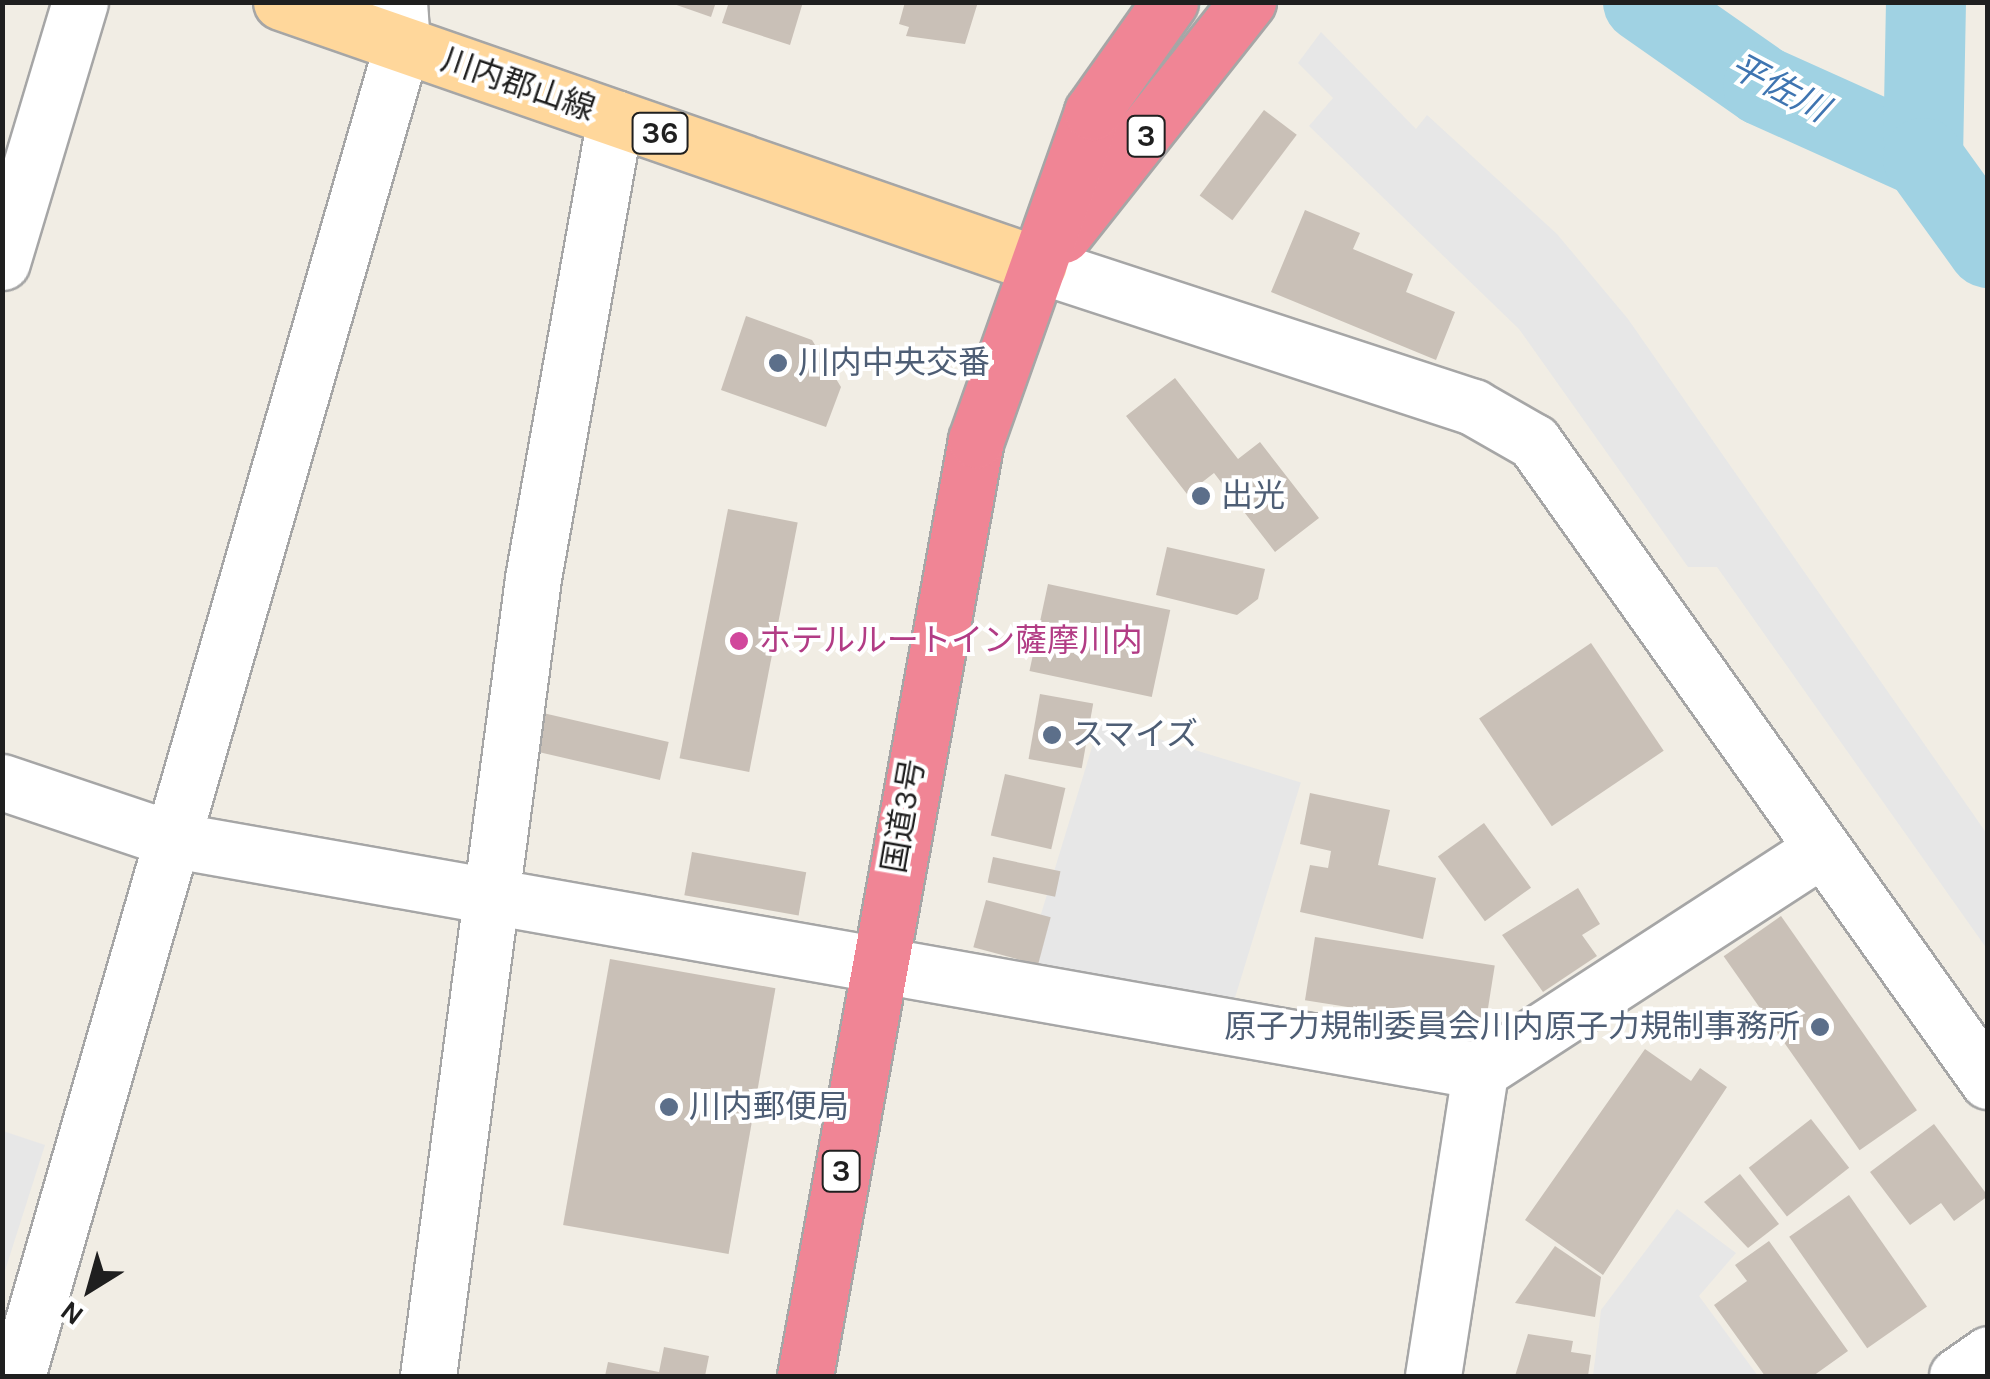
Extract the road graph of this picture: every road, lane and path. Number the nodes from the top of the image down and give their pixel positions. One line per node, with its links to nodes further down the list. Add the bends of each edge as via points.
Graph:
1 (80, 2): 7 (street)
2 (281, 2): 5 (main road, 川内郡山線 / 36)
3 (1170, 2): 8 (highway, 国道3号 / 3, via 1092,112)
4 (1248, 2): 8 (highway, 国道3号 / 3)
5 (400, 24): 6 (main road, 川内郡山線 / 36); 10 (street)
6 (616, 118): 8 (main road, 川内郡山線 / 36); 12 (street, via 533,578)
7 (2, 262)
8 (1039, 264): 11 (street, via 1473,408 1534,442); 13 (highway, 国道3号 / 3, via 1001,359 954,530)
9 (2, 782): 10 (street)
10 (174, 840): 12 (street); 17 (street)
11 (1819, 852): 14 (street); 15 (street)
12 (492, 896): 13 (street); 18 (street)
13 (878, 965): 14 (street); 19 (highway, 国道3号 / 3)
14 (1480, 1071): 20 (street)
15 (1988, 1081)
16 (1988, 1354): 21 (street)
17 (16, 1376)
18 (428, 1376)
19 (805, 1376)
20 (1433, 1376)
21 (1957, 1376)

